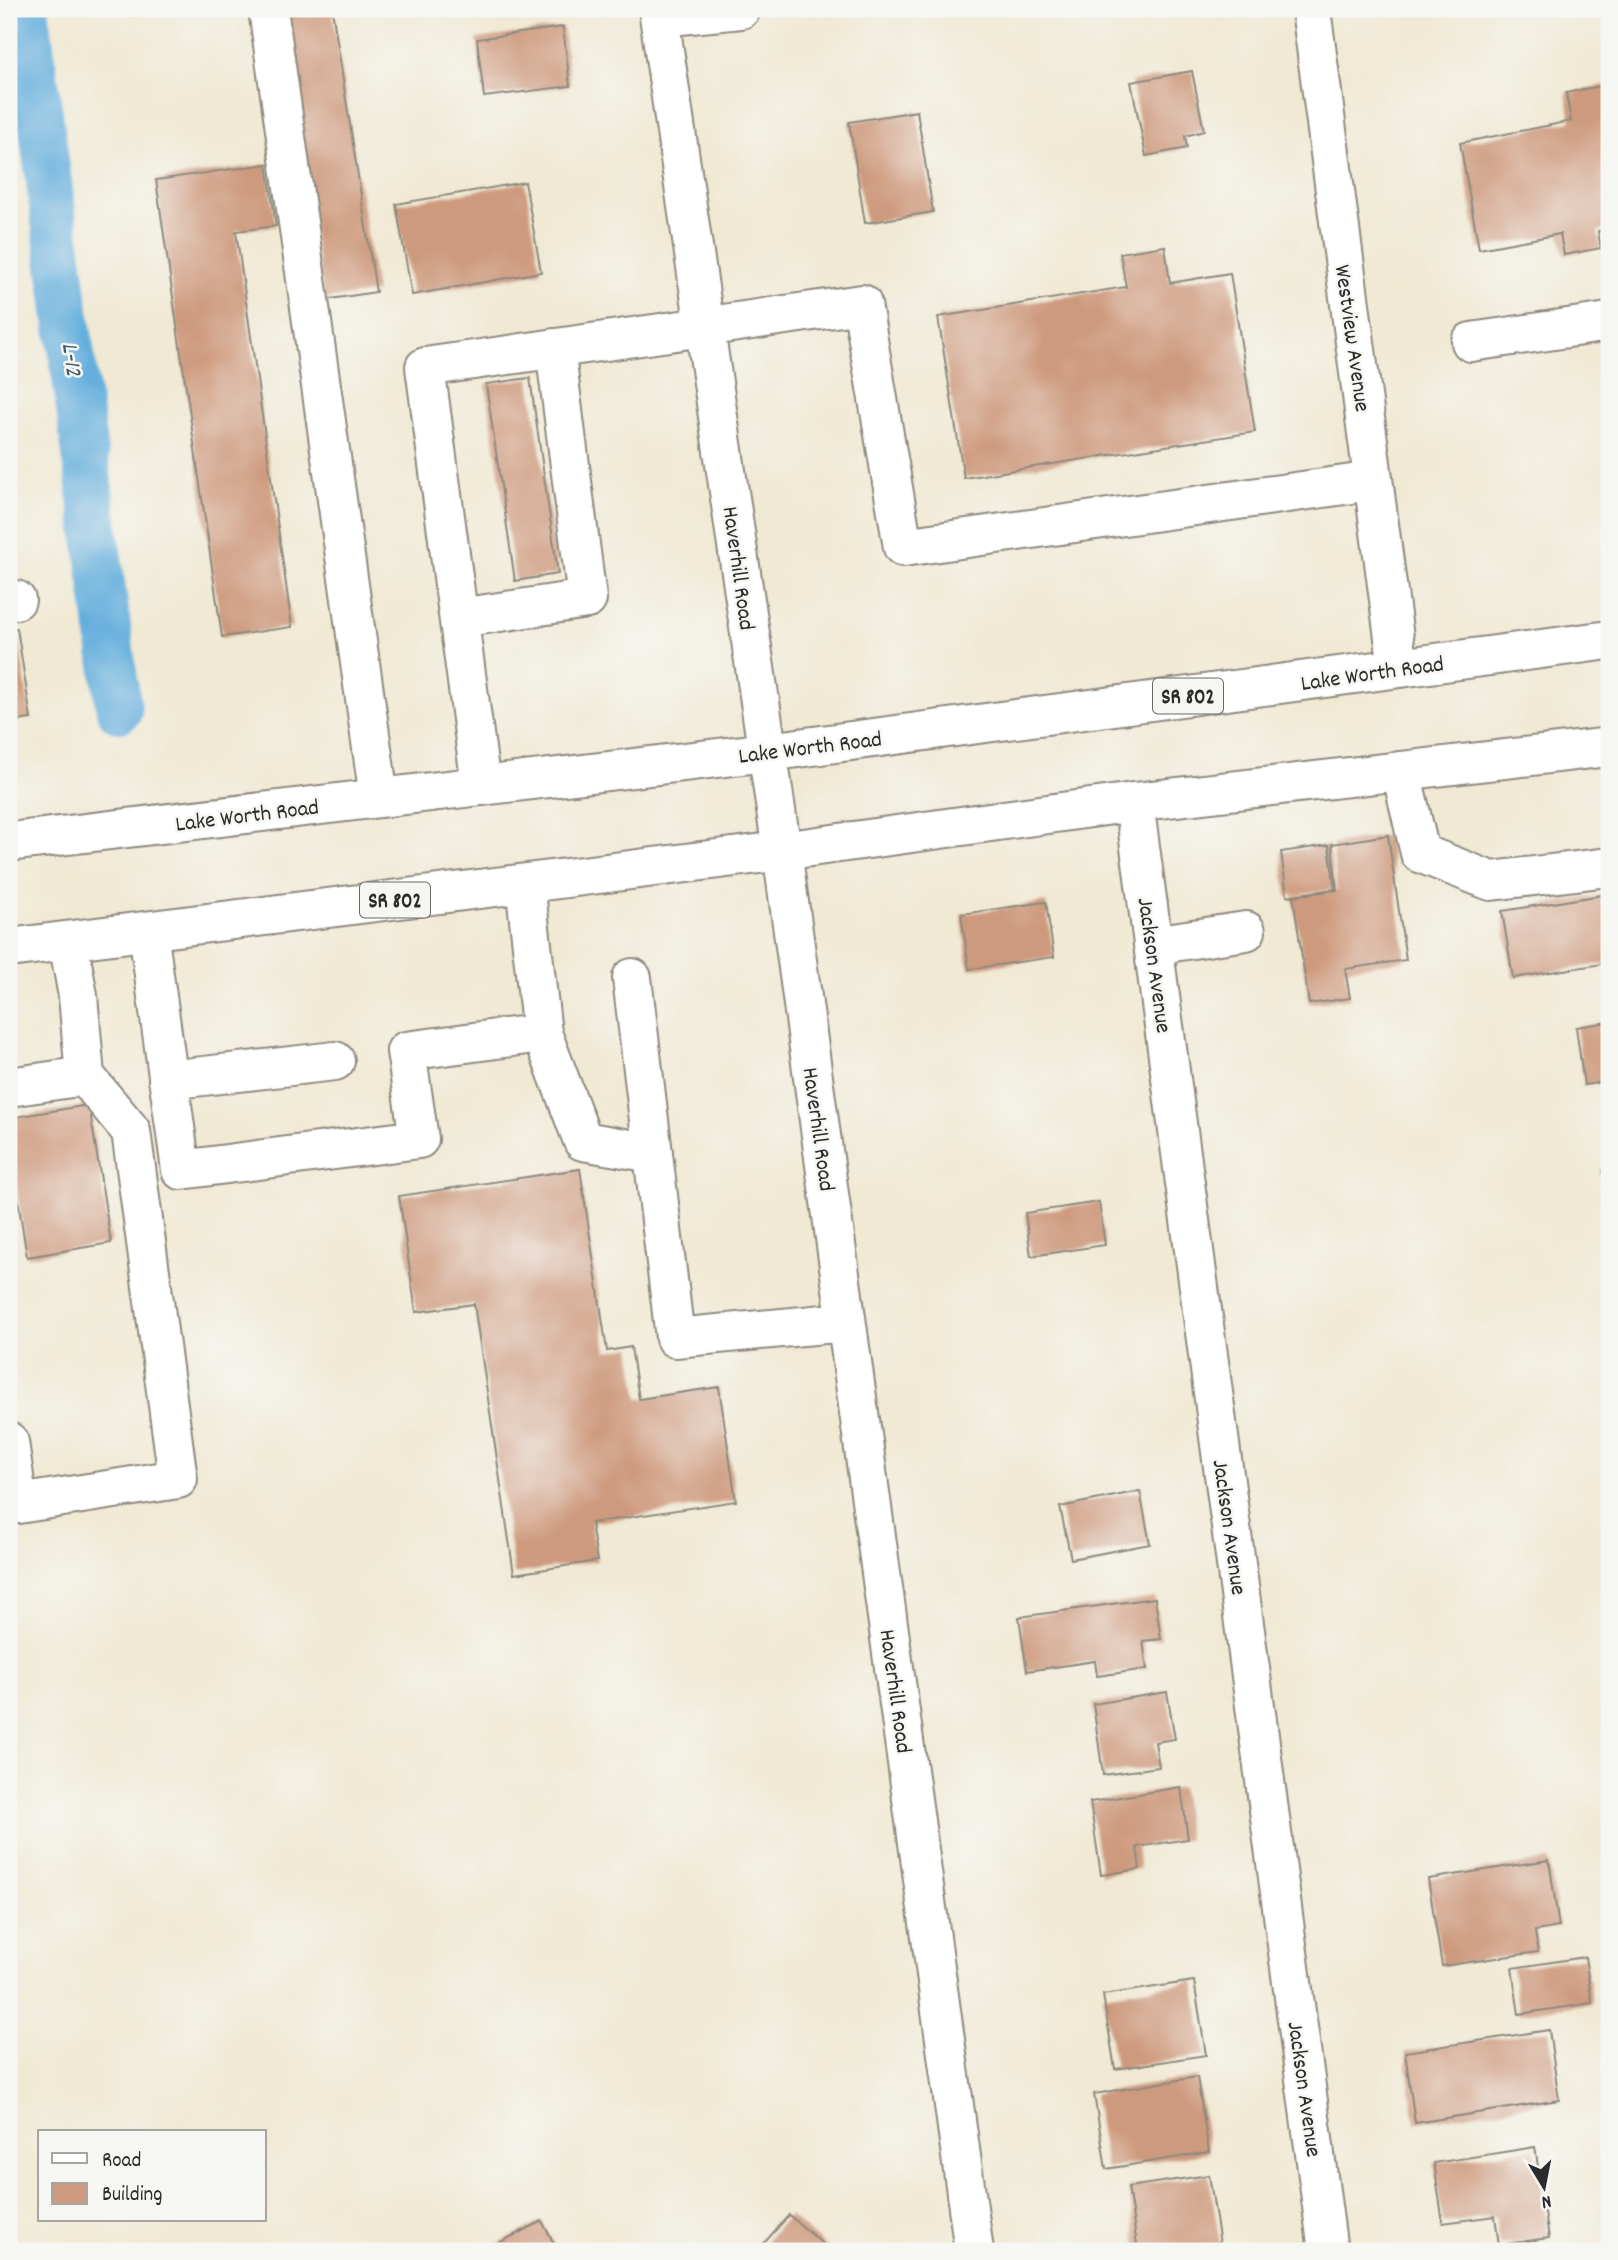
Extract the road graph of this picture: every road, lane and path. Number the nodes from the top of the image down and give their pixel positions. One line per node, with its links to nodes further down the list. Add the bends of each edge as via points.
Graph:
1 (268, 9): 17 (street)
2 (741, 9): 4 (street)
3 (1311, 9): 9 (street, Westview Avenue)
4 (659, 13): 6 (street, Haverhill Road)
5 (1609, 322): 7 (street)
6 (705, 326): 8 (street); 9 (street, via 862,304 903,547); 14 (street, Haverhill Road)
7 (1471, 342)
8 (555, 348): 10 (street, via 587,599); 10 (street, via 425,367)
9 (1373, 481): 12 (street, Westview Avenue)
10 (459, 618): 16 (street)
11 (1609, 640): 12 (street, Lake Worth Road / SR 802)
12 (1398, 668): 14 (street, Lake Worth Road / SR 802)
13 (1609, 747): 15 (street, SR 802)
14 (768, 752): 16 (street, Lake Worth Road / SR 802); 20 (street, Haverhill Road)
15 (1401, 771): 18 (street, SR 802); 21 (street, via 1420,853 1491,881)
16 (481, 786): 17 (street, Lake Worth Road / SR 802)
17 (379, 798): 19 (street, Lake Worth Road / SR 802)
18 (1134, 802): 20 (street, SR 802); 26 (street, Jackson Avenue)
19 (9, 842)
20 (782, 851): 22 (street, SR 802); 35 (street, Haverhill Road)
21 (1609, 867)
22 (525, 884): 23 (street, SR 802); 29 (street)
23 (148, 931): 25 (street, SR 802); 32 (street)
24 (1246, 931): 26 (street)
25 (68, 941): 27 (street, SR 802); 31 (street)
26 (1153, 945): 38 (street, Jackson Avenue)
27 (9, 948)
28 (632, 978): 34 (street)
29 (542, 1033): 32 (street, via 406,1051 419,1139 181,1170); 34 (street, via 583,1141)
30 (335, 1062): 32 (street)
31 (85, 1076): 33 (street); 36 (street, via 131,1130 178,1479 18,1504)
32 (168, 1080)
33 (9, 1087)
34 (653, 1153): 35 (street, via 675,1338)
35 (846, 1322): 37 (street, Haverhill Road)
36 (9, 1442)
37 (974, 2251)
38 (1328, 2251)

